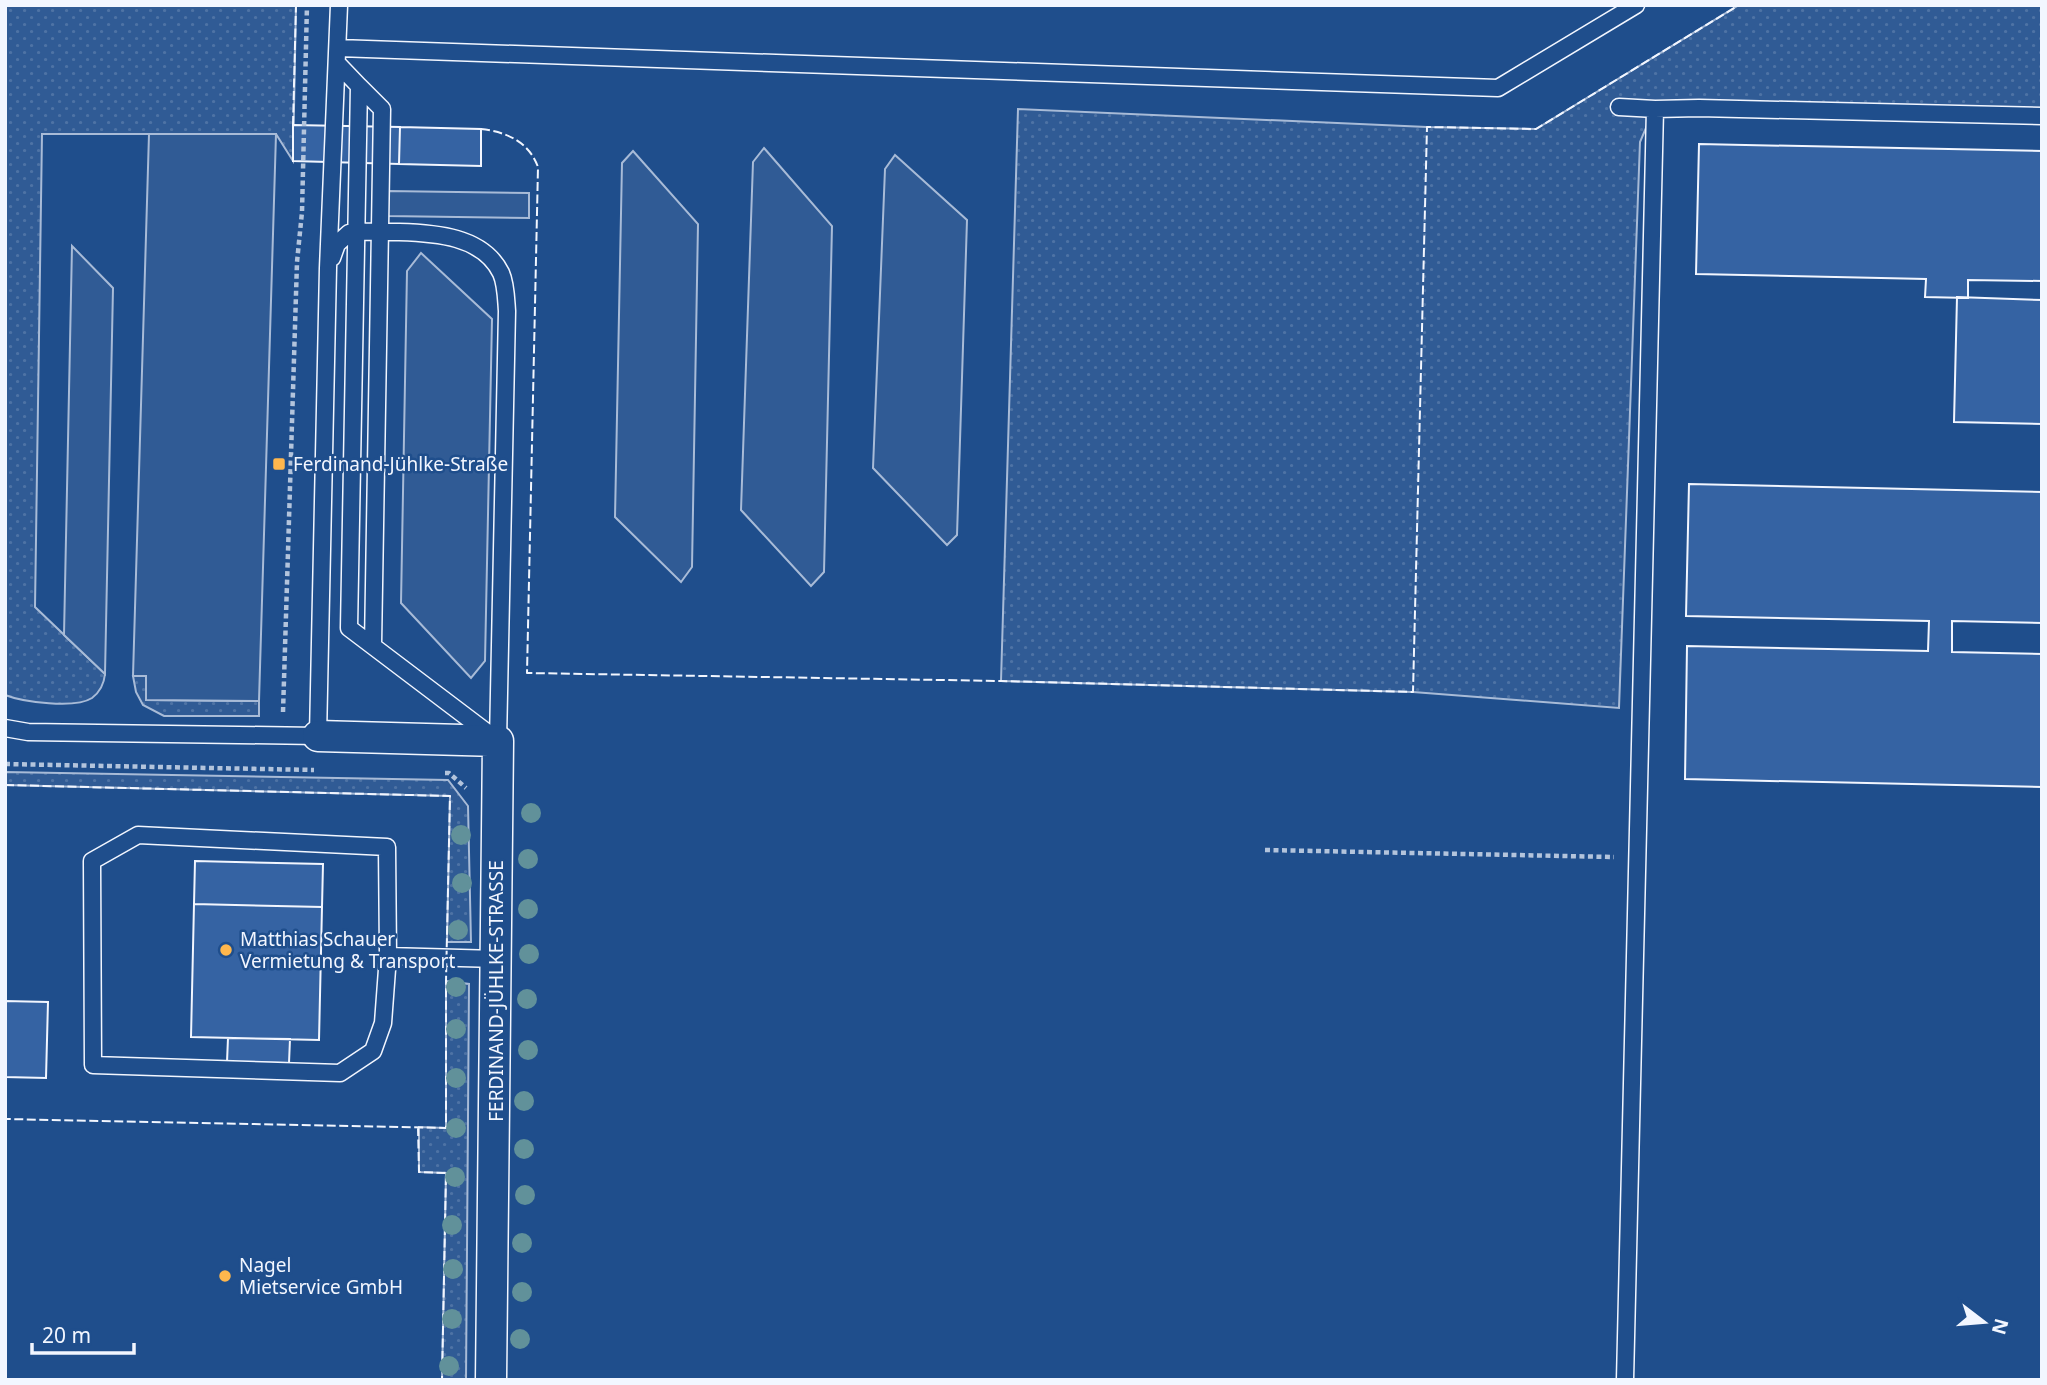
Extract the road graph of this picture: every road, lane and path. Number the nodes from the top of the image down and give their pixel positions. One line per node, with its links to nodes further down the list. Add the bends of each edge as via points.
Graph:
1 (307, 5): 14 (path)
2 (339, 5): 4 (lane)
3 (1636, 5): 4 (lane, via 1498,88)
4 (337, 55): 5 (lane); 11 (lane)
5 (359, 86): 9 (lane); 10 (lane, via 382,109)
6 (1619, 107): 7 (lane)
7 (1654, 109): 8 (lane); 19 (lane)
8 (2042, 116)
9 (357, 232): 10 (lane); 11 (lane, via 337,244); 12 (lane, via 349,628)
10 (379, 232): 12 (lane); 16 (lane, via 421,233 474,245 501,273 506,290)
11 (328, 268): 15 (lane)
12 (373, 645): 16 (lane)
13 (5, 728): 14 (lane)
14 (283, 736): 15 (lane); 17 (path)
15 (318, 736): 16 (street)
16 (498, 741): 21 (street, FERDINAND-JÜHLKE-STRASSE)
17 (284, 769)
18 (1265, 850): 19 (path)
19 (1638, 858): 23 (lane)
20 (388, 956): 20 (lane, via 383,1023 373,1051 340,1073 93,1065 92,861 138,835 387,846); 21 (lane)
21 (497, 959): 22 (street, FERDINAND-JÜHLKE-STRASSE)
22 (491, 1380)
23 (1625, 1380)

